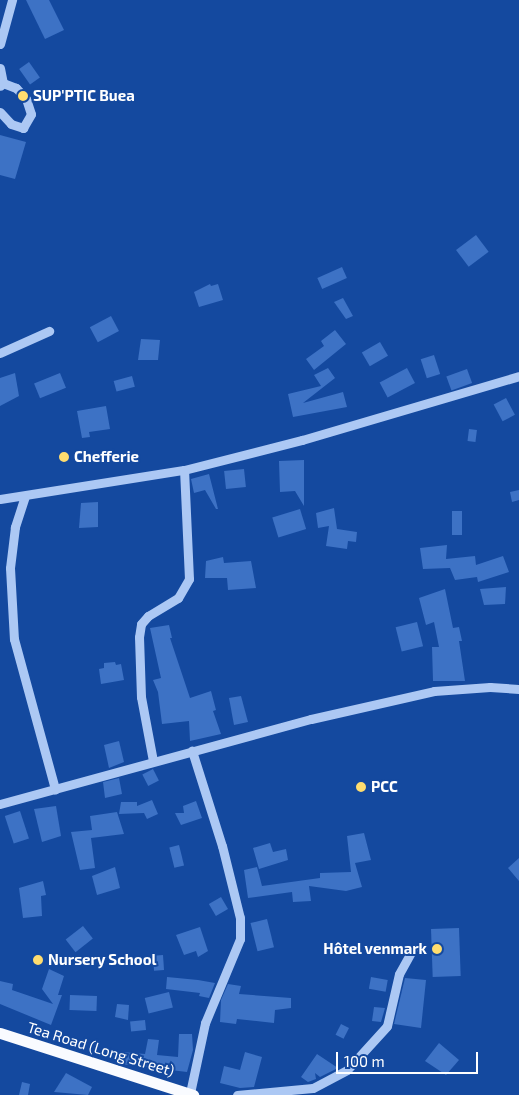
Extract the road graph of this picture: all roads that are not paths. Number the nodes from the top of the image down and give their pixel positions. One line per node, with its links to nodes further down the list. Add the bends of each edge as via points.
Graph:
1 (12, 0): 2 (street)
2 (0, 44)
3 (0, 68): 4 (street)
4 (2, 85): 5 (street, via 16,88 26,98 31,114 23,128 11,124)
5 (0, 112)
6 (49, 331): 7 (street)
7 (0, 353)
8 (519, 376): 9 (street, via 302,440)
9 (184, 470): 10 (street); 14 (street, via 189,580 178,598 148,616 141,624 139,637 141,697)
10 (24, 496): 11 (street); 15 (street, via 15,527 10,568 14,639)
11 (0, 499)
12 (519, 689): 13 (street, via 490,687 434,691)
13 (192, 751): 14 (street); 19 (street, via 222,846 240,918 240,938 205,1023)
14 (153, 761): 15 (street)
15 (54, 790): 16 (street)
16 (0, 804)
17 (413, 949): 20 (street, via 400,974 388,1026 347,1070 313,1088)
18 (0, 1032): 19 (main road, Tea Road (Long Street))
19 (191, 1094)
20 (237, 1095)

